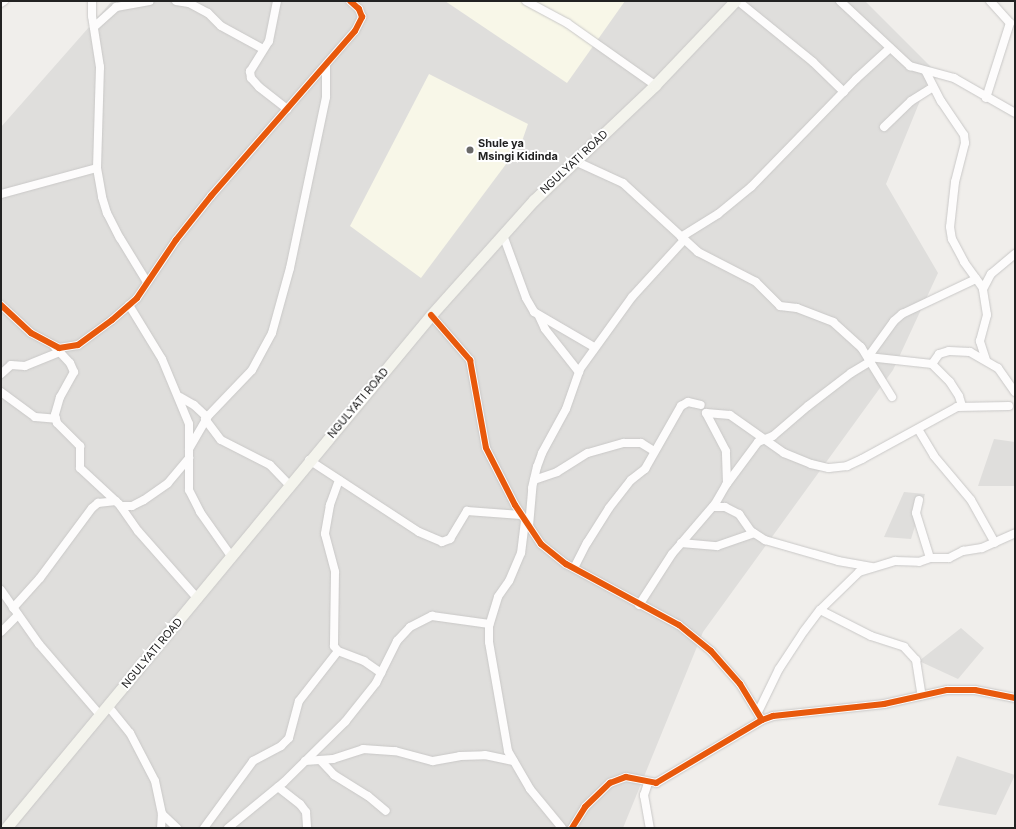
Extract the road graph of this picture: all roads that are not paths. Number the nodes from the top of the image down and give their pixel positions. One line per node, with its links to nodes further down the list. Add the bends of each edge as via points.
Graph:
1 (4, 1): 11 (street)
2 (92, 1): 13 (street)
3 (149, 1): 13 (street, via 116,7)
4 (180, 1): 15 (street, via 208,13 220,26)
5 (277, 1): 15 (street, via 269,40)
6 (350, 1): 12 (street)
7 (526, 1): 18 (street, via 567,24)
8 (737, 1): 18 (main road, NGULYATI ROAD); 20 (street, via 813,62)
9 (840, 1): 14 (street)
10 (990, 1): 21 (street, via 1010,23)
11 (1, 3)
12 (359, 5): 16 (street, via 361,24)
13 (94, 27): 26 (street, via 100,67)
14 (890, 48): 17 (street, via 910,66); 20 (street)
15 (263, 49): 22 (street, via 250,71 251,78)
16 (326, 67): 22 (street); 52 (street, via 326,97 290,268 272,333 252,370)
17 (926, 72): 19 (street); 21 (street, via 954,78)
18 (655, 85): 25 (main road, NGULYATI ROAD)
19 (933, 87): 24 (street, via 911,101); 31 (street, via 964,135 965,143 955,182 950,227 952,239)
20 (844, 92): 29 (street, via 751,187)
21 (986, 98): 23 (street)
22 (287, 109): 32 (street, via 211,196)
23 (1015, 113)
24 (884, 128)
25 (575, 161): 28 (main road, NGULYATI ROAD, via 534,200); 29 (street, via 623,183)
26 (97, 168): 27 (street); 32 (street, via 107,213)
27 (1, 194)
28 (503, 235): 36 (main road, NGULYATI ROAD); 37 (street, via 526,298)
29 (683, 238): 38 (street, via 632,297); 40 (street, via 718,264 756,282 780,306 797,308 832,322 854,340)
30 (1015, 254): 33 (street, via 991,274)
31 (976, 279): 33 (street); 40 (street, via 902,314 894,321)
32 (147, 282): 35 (street)
33 (983, 288): 41 (street, via 987,315 980,341)
34 (1, 305): 39 (street, via 31,333)
35 (129, 305): 39 (street, via 78,344); 47 (street, via 145,328)
36 (431, 315): 59 (main road, NGULYATI ROAD); 67 (street, via 470,360 486,448)
37 (539, 316): 38 (street); 43 (street, via 545,329)
38 (594, 348): 43 (street)
39 (57, 349): 44 (street, via 25,366 11,365); 53 (street, via 74,372 56,407)
40 (869, 359): 42 (street); 48 (street, via 884,388); 55 (street, via 794,416 773,436)
41 (986, 360): 42 (street, via 970,352 949,351 939,354); 46 (street, via 998,368)
42 (932, 364): 50 (street, via 950,382)
43 (578, 372): 61 (street, via 566,409 542,452)
44 (1, 374)
45 (1, 392): 53 (street, via 35,418)
46 (1015, 392)
47 (180, 397): 52 (street, via 194,405); 56 (street, via 189,424)
48 (892, 397)
49 (702, 405): 57 (street, via 688,402 681,406)
50 (962, 406): 51 (street); 54 (street)
51 (1009, 406)
52 (206, 418): 56 (street); 62 (street, via 221,440 270,465)
53 (56, 419): 65 (street, via 80,446 80,468)
54 (918, 429): 55 (street, via 847,466 829,468 797,459); 71 (street, via 934,456 971,500)
55 (765, 439): 63 (street, via 758,442); 63 (street, via 730,415 706,413 726,451 728,468)
56 (189, 449): 58 (street)
57 (654, 451): 61 (street, via 641,443 624,443 588,453 557,472); 75 (street, via 644,469 631,480 599,523)
58 (189, 458): 65 (street, via 168,483 144,500 132,506); 72 (street, via 189,490 200,512)
59 (309, 460): 60 (street); 62 (main road, NGULYATI ROAD)
60 (339, 480): 67 (street, via 419,532 442,542 450,539 468,511); 84 (street, via 330,505 325,534 335,572 334,646)
61 (534, 480): 67 (street)
62 (289, 485): 72 (main road, NGULYATI ROAD)
63 (725, 486): 66 (street)
64 (919, 500): 73 (street, via 916,513)
65 (119, 504): 77 (street, via 138,531); 79 (street, via 98,503 92,508 40,578)
66 (713, 507): 68 (street, via 725,507 739,514); 70 (street)
67 (525, 521): 75 (street, via 541,544 558,560); 82 (street, via 517,565 498,597)
68 (754, 533): 70 (street, via 717,546); 74 (street, via 777,544 838,561)
69 (1015, 533): 71 (street)
70 (681, 543): 78 (street)
71 (995, 543): 73 (street, via 949,558)
72 (231, 556): 77 (main road, NGULYATI ROAD)
73 (930, 558): 74 (street, via 919,562 895,561)
74 (871, 567): 80 (street, via 859,572)
75 (574, 568): 78 (street)
76 (1, 590): 79 (street)
77 (197, 598): 88 (main road, NGULYATI ROAD)
78 (639, 605): 90 (street, via 680,625 711,651 740,684)
79 (13, 608): 81 (street)
80 (820, 610): 86 (street, via 871,636 904,647 916,660); 90 (street, via 779,669)
81 (18, 615): 83 (street); 89 (street)
82 (489, 624): 85 (street, via 432,616 418,622 397,641); 92 (street, via 488,642 496,693 508,750)
83 (1, 632)
84 (338, 651): 85 (street, via 364,661); 101 (street, via 299,701 289,738 253,761)
85 (381, 673): 93 (street, via 345,722)
86 (922, 696): 87 (street, via 947,690 975,690); 90 (street, via 884,704)
87 (1015, 698)
88 (108, 706): 89 (main road, NGULYATI ROAD); 97 (street, via 143,754 155,781)
89 (100, 715): 98 (main road, NGULYATI ROAD)
90 (760, 716): 94 (street, via 656,783)
91 (321, 760): 92 (street, via 333,759 363,749 395,752 433,762 460,756 485,755); 93 (street); 96 (street, via 334,775 368,796)
92 (513, 760): 104 (street, via 530,789)
93 (305, 761): 95 (street)
94 (648, 783): 105 (street, via 626,777 610,782 585,807); 106 (street, via 644,795)
95 (278, 787): 102 (street); 103 (street, via 306,812)
96 (386, 811)
97 (162, 814): 99 (street); 100 (street)
98 (6, 828)
99 (161, 828)
100 (177, 828)
101 (204, 828)
102 (228, 828)
103 (307, 828)
104 (562, 828)
105 (572, 828)
106 (650, 828)

